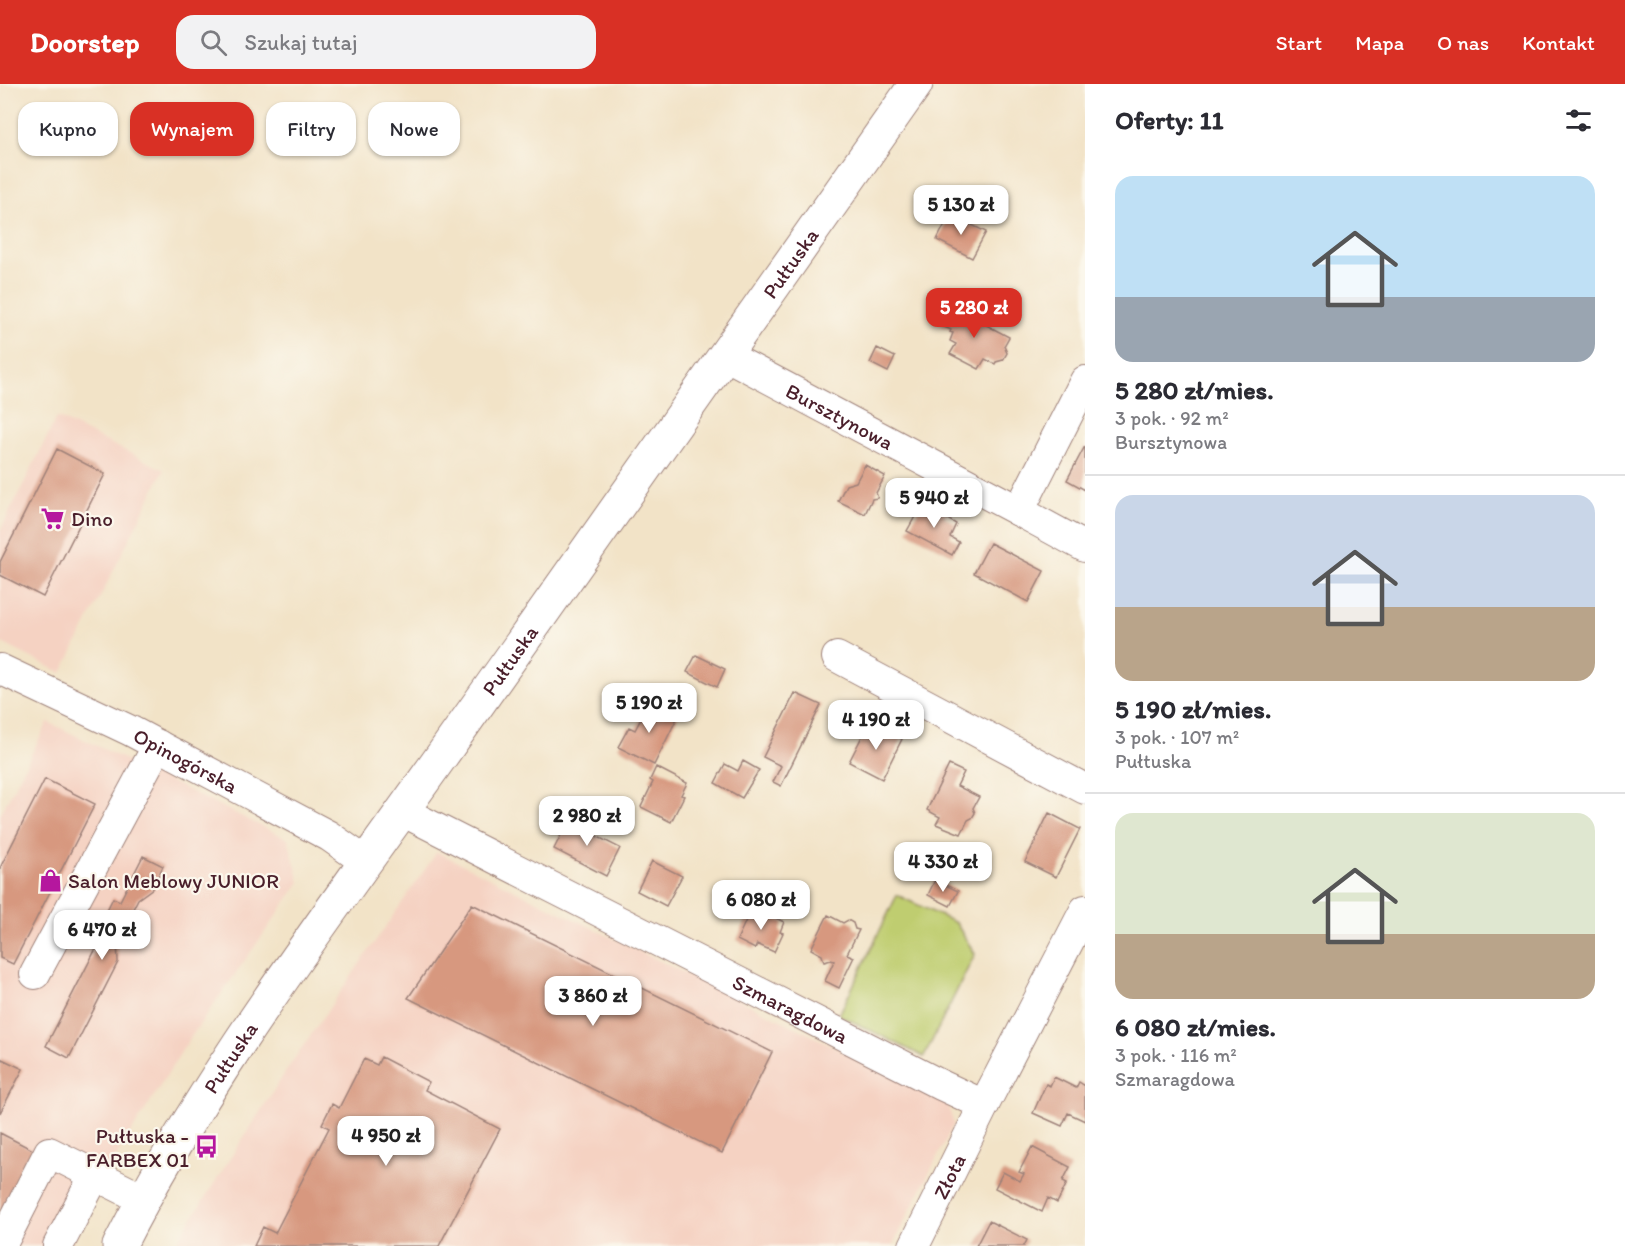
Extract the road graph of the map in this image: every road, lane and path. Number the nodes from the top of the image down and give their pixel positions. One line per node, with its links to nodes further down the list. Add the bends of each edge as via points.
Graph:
1 (916, 84): 2 (main road, Pułtuska)
2 (725, 355): 4 (street, Bursztynowa); 10 (main road, Pułtuska)
3 (1085, 381): 4 (street)
4 (1019, 511): 5 (street, Bursztynowa)
5 (1085, 547)
6 (837, 657): 9 (street)
7 (0, 669): 8 (street, Opinogórska)
8 (158, 745): 11 (street, Opinogórska, via 329,836); 13 (street)
9 (1085, 789)
10 (402, 811): 11 (main road, Pułtuska); 14 (street, Szmaragdowa)
11 (366, 862): 16 (main road, Pułtuska, via 231,1056)
12 (1085, 910): 14 (street)
13 (35, 974)
14 (984, 1106): 20 (street, Złota)
15 (95, 1175): 16 (street); 17 (street, via 50,1152); 18 (street)
16 (143, 1199): 19 (main road, Pułtuska)
17 (1, 1246)
18 (58, 1246)
19 (119, 1246)
20 (914, 1246)

